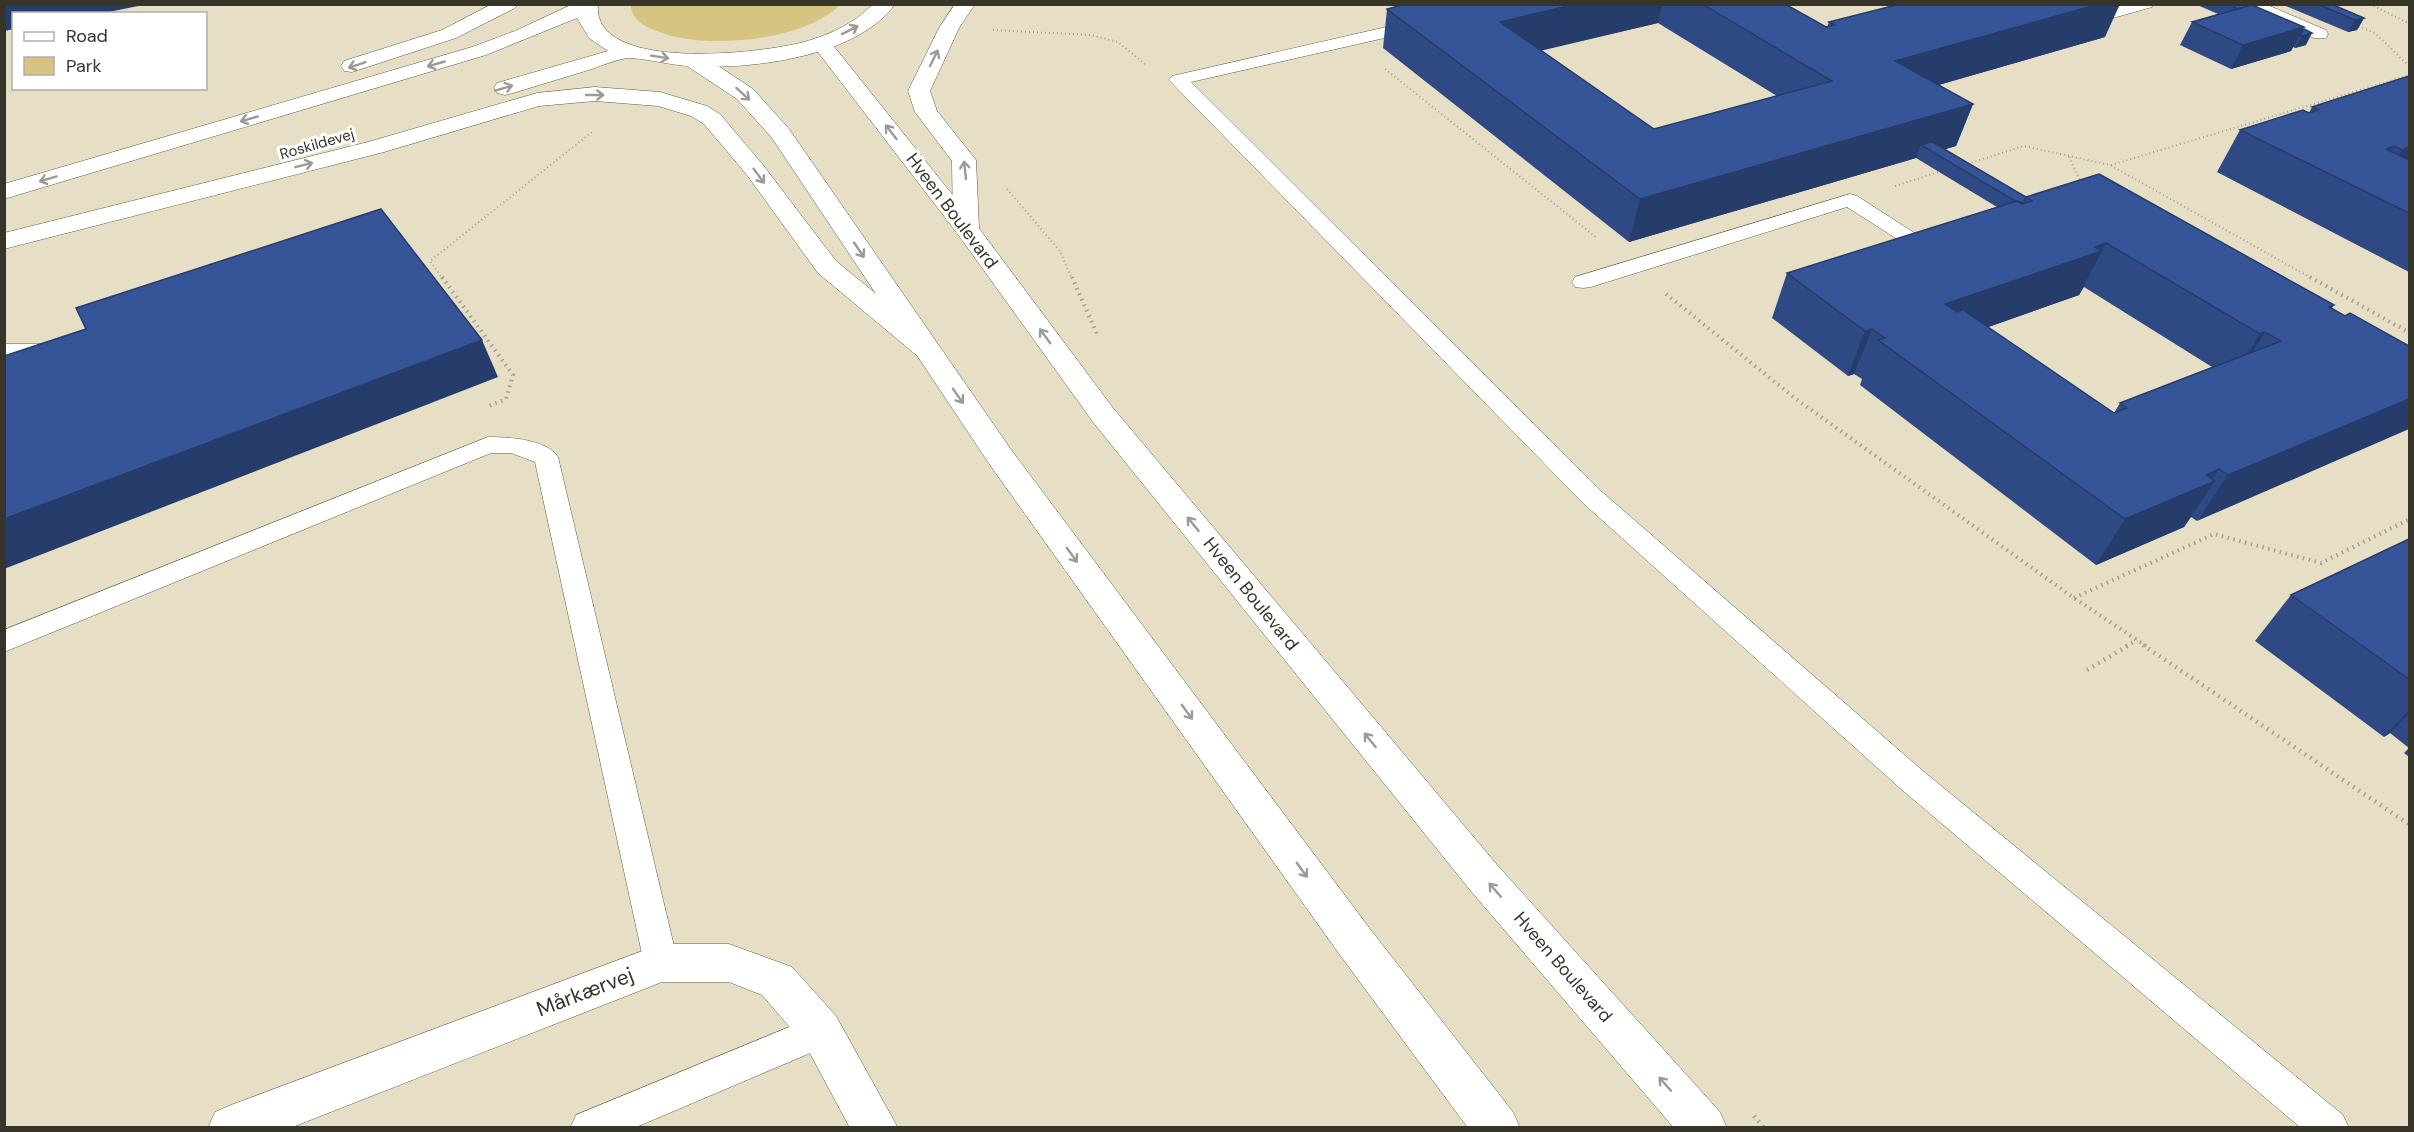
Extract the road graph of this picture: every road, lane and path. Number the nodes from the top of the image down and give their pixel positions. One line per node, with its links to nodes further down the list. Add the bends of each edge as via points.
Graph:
1 (508, 4): 24 (main road, one-way to 24, via 449,34 157,131)
2 (885, 4): 15 (main road, one-way to 2, via 859,26)
3 (964, 4): 31 (main road, one-way to 3, via 964,160 926,112 919,91)
4 (2146, 4): 10 (lane)
5 (2250, 4): 13 (lane)
6 (2370, 4): 11 (path)
7 (588, 5): 16 (main road, via 587,18 594,31); 24 (main road, one-way to 24, via 478,51)
8 (1437, 12): 14 (lane, via 1408,27)
9 (2346, 21): 18 (path, via 2375,33)
10 (2077, 23)
11 (2409, 24)
12 (989, 30): 20 (path, via 1091,35 1118,42 1140,62)
13 (2320, 34)
14 (1349, 40): 20 (lane); 35 (path)
15 (820, 43): 17 (main road, via 760,57); 31 (main road, Hveen Boulevard, one-way to 15)
16 (629, 51): 17 (main road, one-way to 17); 32 (main road, Roskildevej, one-way to 16)
17 (695, 61): 39 (main road, one-way to 39, via 745,94 781,134)
18 (2409, 67)
19 (2409, 75): 23 (path)
20 (1178, 80): 58 (lane, via 1592,498 1912,780)
21 (631, 96): 33 (main road, one-way to 21, via 376,147 537,100 595,94); 39 (main road, one-way to 39, via 681,104 712,119 827,267); 42 (path, via 579,145 430,261 513,375 506,399)
22 (2069, 156): 23 (path); 25 (path, via 2024,146); 28 (path)
23 (2110, 165): 37 (path)
24 (91, 166): 29 (main road, one-way to 29)
25 (1959, 166)
26 (1948, 170): 30 (path)
27 (1001, 182): 38 (path, via 1060,251)
28 (2082, 185)
29 (4, 192)
30 (1850, 200): 34 (lane); 35 (lane)
31 (966, 228): 56 (main road, Hveen Boulevard, one-way to 31, via 1484,878 1103,415)
32 (4, 233)
33 (4, 241)
34 (1939, 257)
35 (1632, 267): 36 (lane); 44 (path, via 1796,399)
36 (1583, 282)
37 (2409, 333)
38 (1100, 340)
39 (925, 348): 55 (main road, one-way to 55, via 1355,942)
40 (4, 351): 41 (lane)
41 (68, 352)
42 (485, 408)
43 (2409, 519): 44 (path, via 2321,563 2214,534)
44 (2074, 598): 45 (path)
45 (2137, 640): 47 (path); 48 (path)
46 (4, 642): 49 (lane, via 488,445 514,445 546,457)
47 (2086, 670)
48 (2409, 825)
49 (661, 963): 50 (main road, Mårkærvej, via 729,963 777,981); 52 (main road, Mårkærvej)
50 (821, 1031): 53 (lane); 54 (main road, Mårkærvej)
51 (1748, 1110): 57 (path)
52 (231, 1128)
53 (589, 1128)
54 (875, 1128)
55 (1497, 1128)
56 (1704, 1128)
57 (1764, 1128)
58 (2330, 1128)

